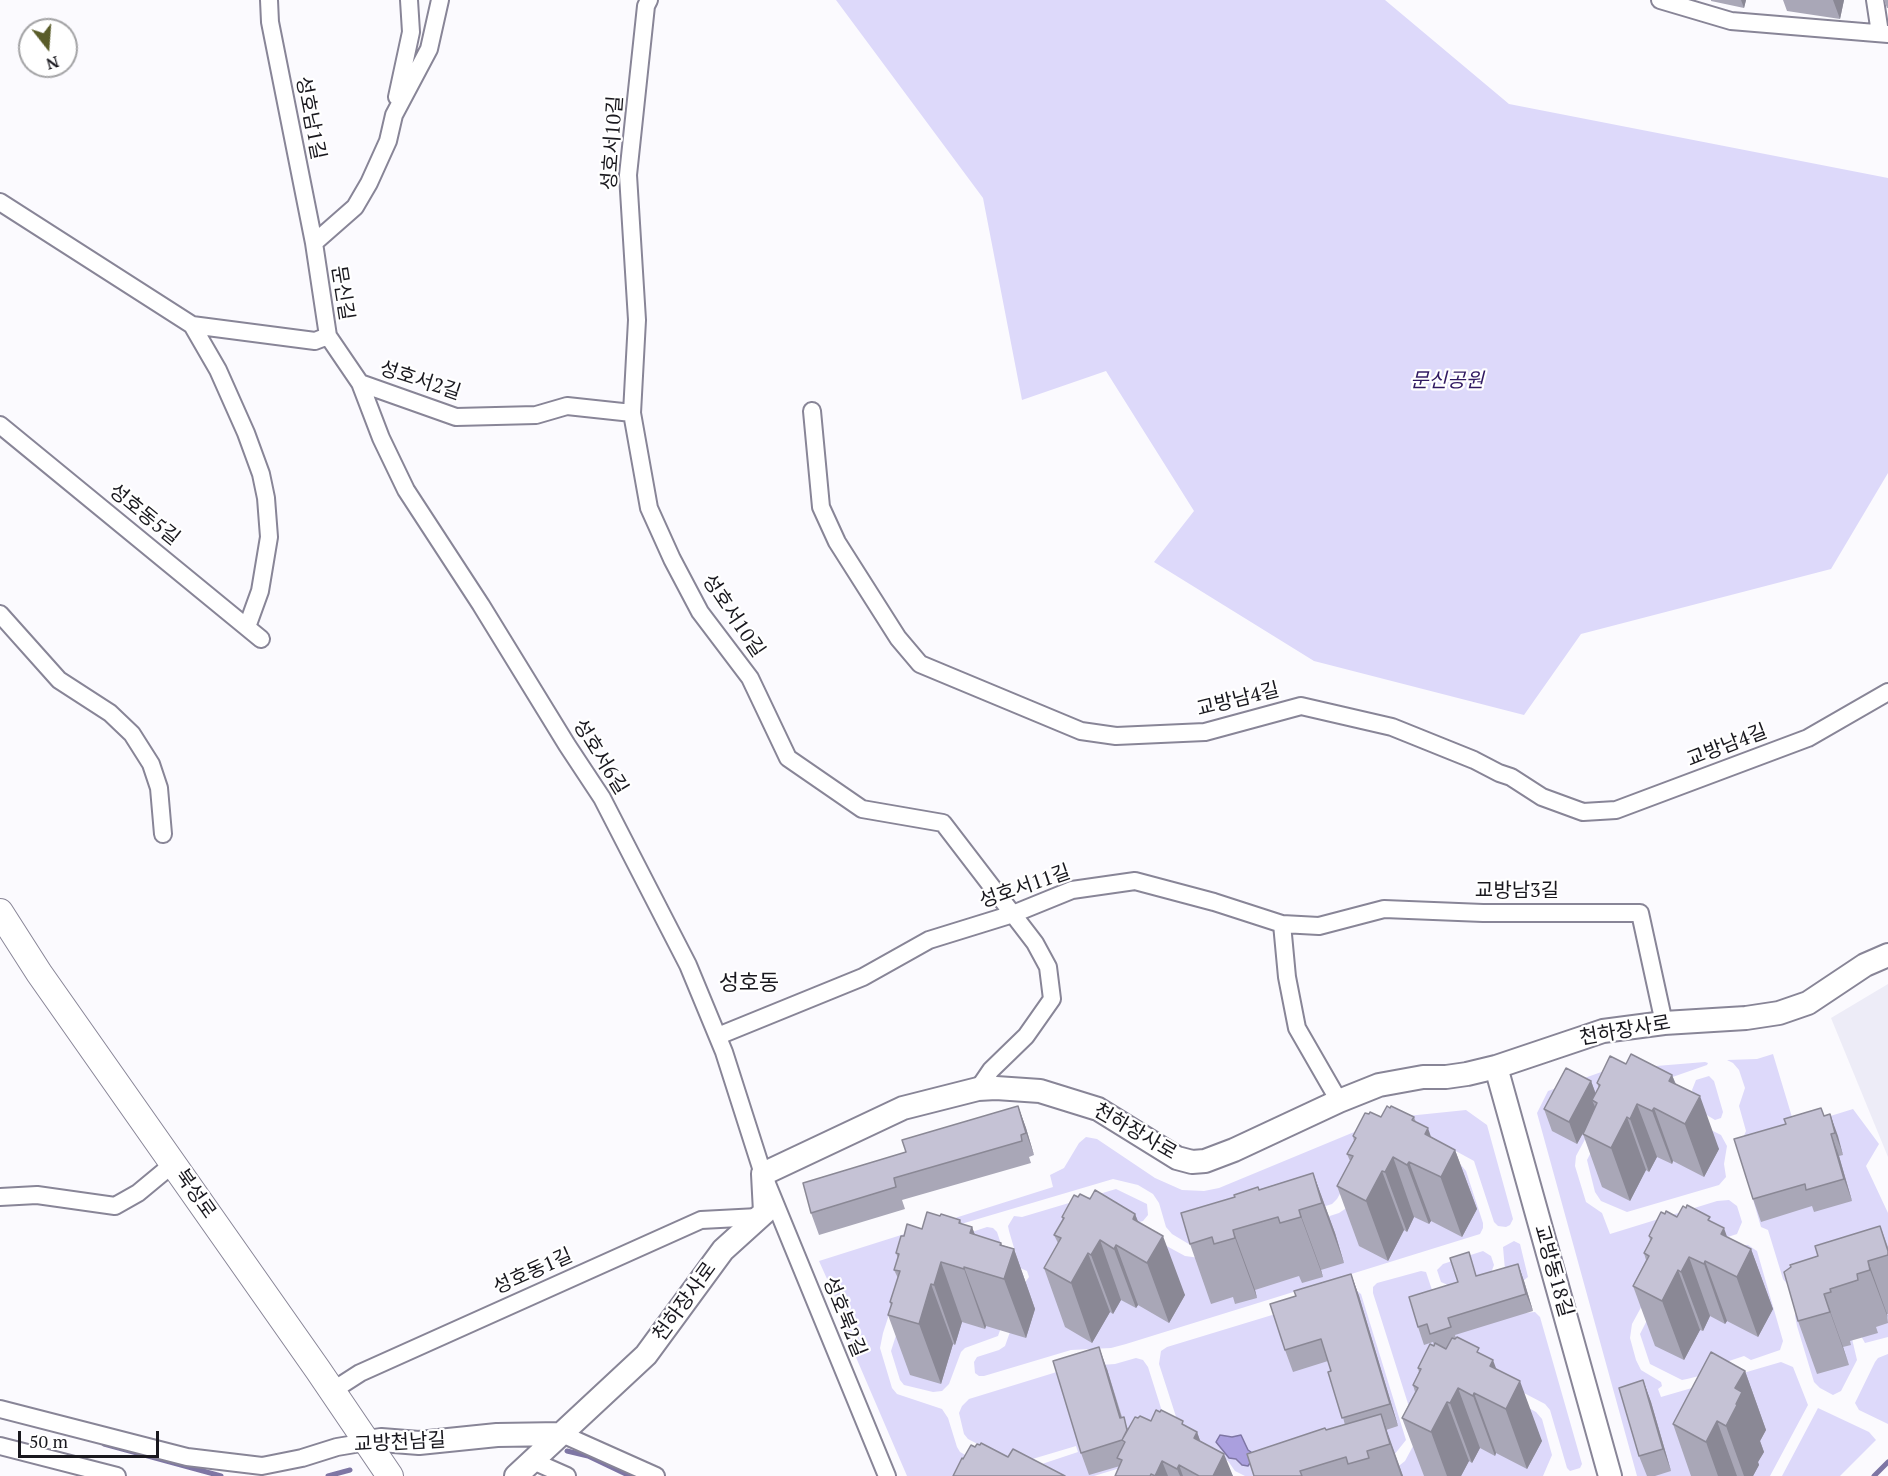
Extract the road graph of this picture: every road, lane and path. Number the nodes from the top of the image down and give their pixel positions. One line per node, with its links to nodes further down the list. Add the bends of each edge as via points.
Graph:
1 (269, 0): 10 (street, 성호남1길, via 270,22)
2 (409, 0): 8 (street, via 411,32)
3 (440, 0): 8 (street, 문신길, via 429,49)
4 (649, 0): 15 (street, 성호서10길, via 628,175 637,320)
5 (1660, 0): 7 (street, via 1731,21)
6 (1875, 0): 7 (street)
7 (1884, 33)
8 (394, 115): 10 (street, 문신길, via 388,141 355,207)
9 (0, 202): 11 (street, 문신길)
10 (314, 243): 12 (street, 문신길)
11 (192, 325): 12 (street, 문신길, via 315,341); 18 (street, via 218,370 246,433 266,498 269,537 261,591)
12 (328, 336): 13 (street, 성호서2길)
13 (360, 383): 15 (street, 성호서2길, via 456,417 536,415 567,406); 27 (street, 성호서6길, via 406,490 602,798 688,965)
14 (812, 411): 20 (street, 교방남4길, via 821,507 837,542 898,638 920,664 1081,731 1116,736 1205,732 1301,706 1392,728 1474,760 1542,797 1583,812 1616,810 1808,738)
15 (632, 413): 23 (street, 성호서10길, via 649,508 667,549 700,612 750,678 788,758 862,809 943,823)
16 (0, 425): 18 (street, 성호동5길)
17 (0, 614): 21 (street, via 60,680 110,713 132,734 151,764 159,788)
18 (247, 627): 19 (street, 성호동5길)
19 (261, 639)
20 (1888, 692)
21 (163, 834)
22 (0, 912): 31 (main road, 북성로)
23 (1013, 914): 24 (street, 성호서11길, via 1071,890 1135,881); 27 (street, 성호서11길, via 929,940 863,977); 29 (street, 성호서10길, via 1048,968 1052,999 1026,1036 991,1070)
24 (1282, 924): 26 (street, 교방남3길, via 1319,926 1384,909 1640,913); 30 (street, via 1297,1028)
25 (1888, 955): 26 (main road, 천하장사로, via 1865,965 1808,1003 1779,1013)
26 (1665, 1023): 28 (main road, 천하장사로, via 1603,1031)
27 (718, 1036): 32 (street, 성호서6길)
28 (1496, 1067): 30 (main road, 천하장사로, via 1379,1085); 46 (main road, 교방동18길)
29 (978, 1089): 30 (main road, 천하장사로, via 1040,1091 1082,1103 1177,1158 1192,1162 1234,1150); 32 (main road, 천하장사로, via 903,1108)
30 (1339, 1101)
31 (173, 1164): 33 (street, via 116,1206 37,1195); 35 (main road, 북성로)
32 (762, 1174): 34 (main road, via 765,1212); 45 (street, 성호북2길)
33 (0, 1197)
34 (758, 1217): 35 (street, 성호동1길, via 701,1220 360,1373); 37 (main road, 천하장사로, via 723,1250 646,1355)
35 (332, 1391): 38 (main road, 북성로)
36 (0, 1409): 38 (street, 교방천남길, via 187,1457 262,1466)
37 (562, 1434): 38 (main road, 교방천남길, via 497,1435 418,1443); 40 (main road, 천하장사로); 44 (street, 교방천남길)
38 (367, 1442): 42 (main road, 북성로)
39 (0, 1446): 41 (street)
40 (523, 1471): 43 (street)
41 (117, 1476)
42 (390, 1476)
43 (567, 1476)
44 (656, 1476)
45 (887, 1476)
46 (1610, 1476)

